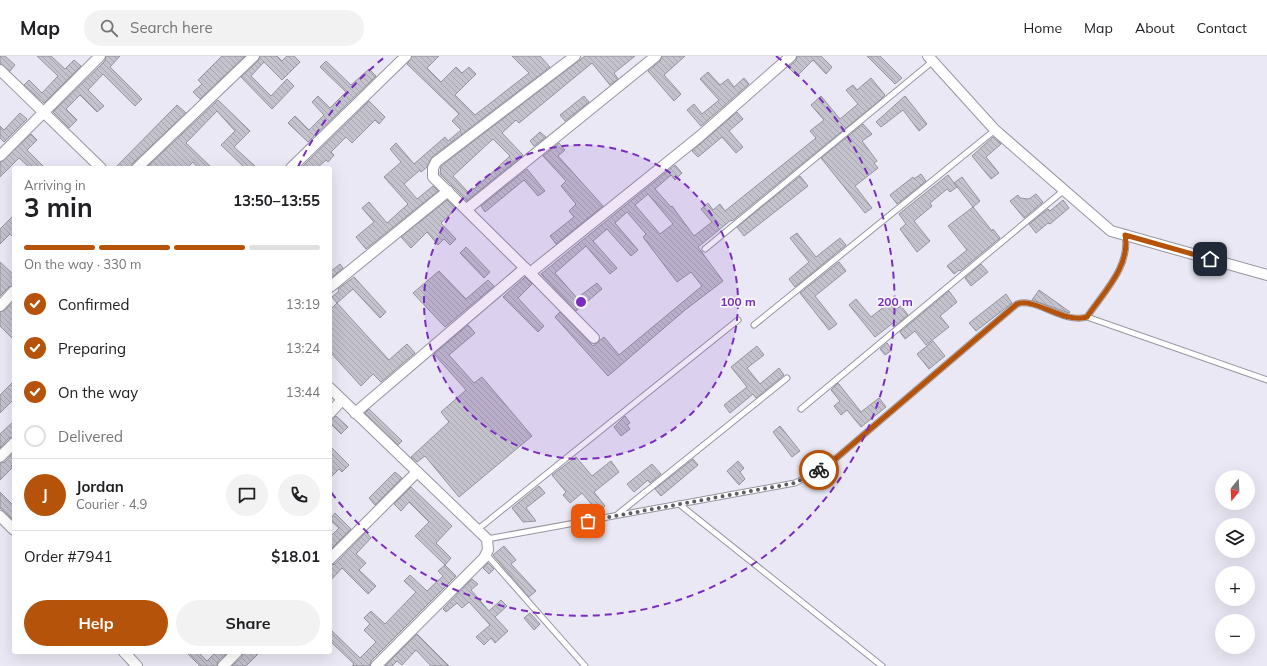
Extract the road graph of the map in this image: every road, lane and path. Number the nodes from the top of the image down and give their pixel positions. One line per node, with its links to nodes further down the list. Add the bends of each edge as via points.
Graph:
1 (100, 56): 9 (street)
2 (254, 56): 13 (street)
3 (406, 56): 14 (street)
4 (575, 56): 16 (street, via 436,162 433,177)
5 (656, 56): 17 (street)
6 (791, 56): 20 (street, via 699,137)
7 (930, 59): 10 (street); 19 (lane)
8 (0, 70): 9 (street)
9 (43, 113): 11 (street); 12 (street)
10 (995, 130): 15 (street); 27 (lane)
11 (0, 156)
12 (99, 166)
13 (139, 166)
14 (293, 166)
15 (1063, 191): 18 (street, via 1111,231); 33 (lane)
16 (448, 192): 17 (street); 22 (street)
17 (467, 209): 20 (street)
18 (1125, 235): 21 (street); 25 (lane, via 1125,258 1119,271)
19 (705, 249)
20 (527, 270): 28 (street); 35 (street)
21 (1267, 275)
22 (332, 285)
23 (12, 294): 24 (street)
24 (0, 306)
25 (1087, 317): 30 (lane); 39 (lane, via 1071,318 1026,303 1017,304 827,466 795,483)
26 (738, 320): 43 (lane)
27 (754, 325)
28 (594, 338)
29 (787, 378): 41 (lane)
30 (1267, 380)
31 (332, 390): 32 (street)
32 (342, 400): 34 (street); 35 (street)
33 (801, 409)
34 (332, 411)
35 (355, 413): 38 (street)
36 (12, 444): 37 (street)
37 (0, 456)
38 (417, 472): 43 (street); 46 (street)
39 (679, 504): 41 (lane); 53 (lane)
40 (0, 516): 42 (street)
41 (617, 516): 44 (lane)
42 (12, 528)
43 (477, 530): 44 (street)
44 (487, 539): 45 (street)
45 (486, 554): 51 (street); 52 (lane)
46 (332, 557)
47 (126, 654): 49 (street)
48 (235, 654): 50 (street)
49 (137, 666)
50 (223, 666)
51 (376, 666)
52 (585, 666)
53 (882, 666)

